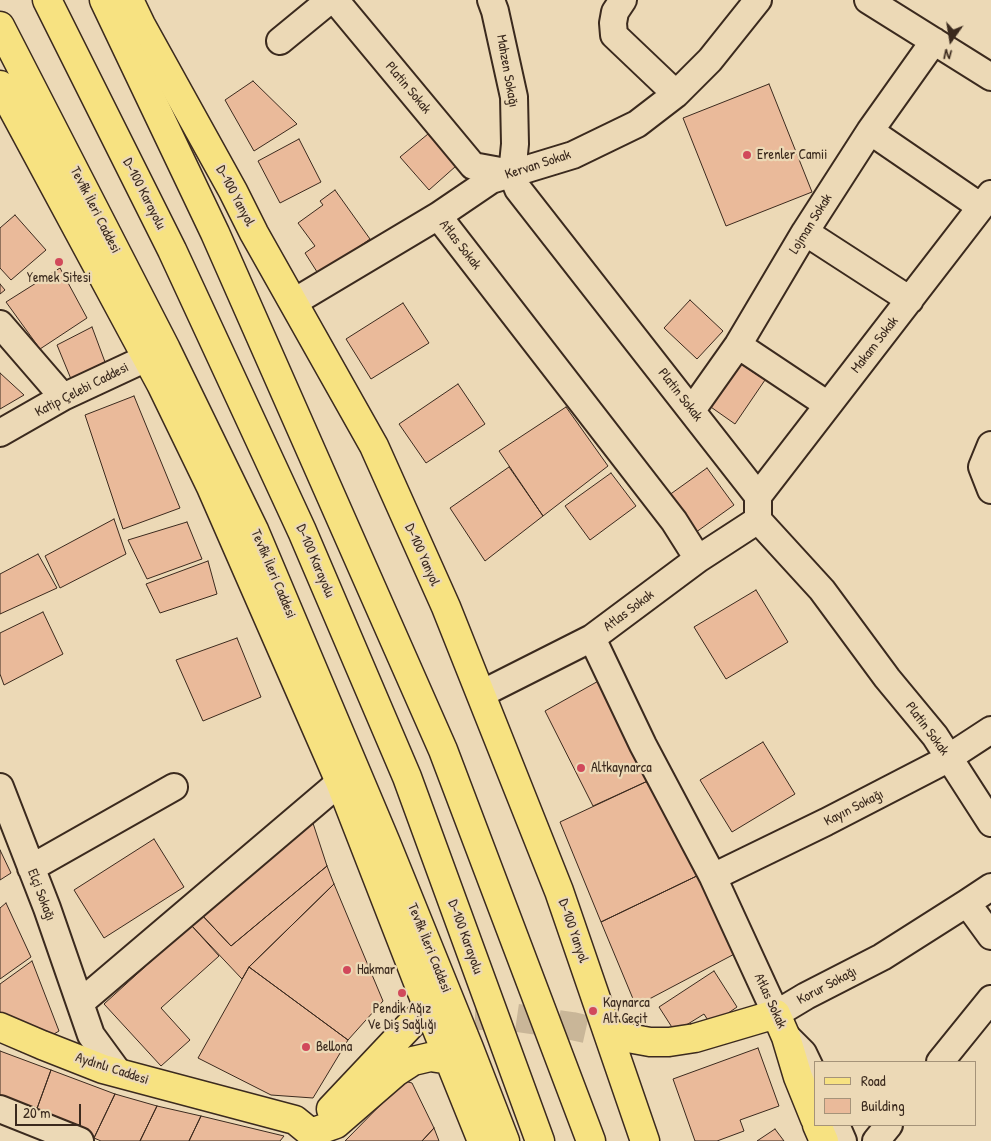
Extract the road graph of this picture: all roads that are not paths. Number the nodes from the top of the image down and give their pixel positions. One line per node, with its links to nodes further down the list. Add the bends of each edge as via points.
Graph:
1 (46, 0): 68 (main road, D-100 Karayolu, via 172,250 302,531 407,778)
2 (104, 0): 69 (main road, via 214,232 443,750)
3 (129, 0): 22 (main road, D-100 Yanyol)
4 (330, 0): 11 (street)
5 (335, 0): 17 (street, Platin Sokak, via 473,166)
6 (623, 0): 15 (street, via 615,12 614,35)
7 (758, 0): 15 (street, Kervan Sokak, via 710,60)
8 (868, 0): 12 (street)
9 (498, 4): 17 (street, Mahzen Sokağı, via 514,97)
10 (0, 26): 25 (main road, Tevfik İleri Caddesi)
11 (280, 41)
12 (934, 41): 13 (street); 16 (street, Lojman Sokak)
13 (991, 77)
14 (0, 85): 25 (main road, Tevfik İleri Caddesi)
15 (676, 94): 17 (street, Kervan Sokak, via 637,124 573,155)
16 (870, 131): 18 (street); 20 (street, Lojman Sokak)
17 (512, 174): 19 (street, Kervan Sokak, via 490,180); 28 (street, Platin Sokak, via 518,189)
18 (986, 200): 21 (street, Makam Sokak)
19 (438, 216): 22 (street, Kervan Sokak); 33 (street, Atlas Sokak, via 674,521)
20 (805, 232): 21 (street); 24 (street, Lojman Sokak)
21 (910, 300): 27 (street, Makam Sokak)
22 (294, 302): 35 (main road, D-100 Yanyol, via 374,446 446,607)
23 (0, 324): 26 (street)
24 (738, 345): 27 (street); 28 (street, Lojman Sokak)
25 (156, 353): 26 (street, Katip Çelebi Caddesi); 38 (main road, Tevfik İleri Caddesi); 67 (main road, Tevfik İleri Caddesi, via 235,489 386,843)
26 (63, 397): 29 (street, Katip Çelebi Caddesi)
27 (828, 405): 32 (street, Makam Sokak)
28 (692, 410): 32 (street, Platin Sokak)
29 (0, 433)
30 (991, 445): 31 (street, via 982,467)
31 (991, 490)
32 (758, 508): 33 (street, Makam Sokak); 37 (street, Platin Sokak)
33 (698, 559): 34 (street, Atlas Sokak)
34 (592, 638): 35 (street); 43 (street, Atlas Sokak, via 643,745)
35 (480, 694): 70 (main road, D-100 Yanyol, via 559,891)
36 (991, 730): 37 (street, Kayın Sokağı)
37 (949, 758): 41 (street, Platin Sokak); 43 (street, Kayın Sokağı)
38 (340, 782): 48 (street); 55 (main road, Tevfik İleri Caddesi)
39 (0, 787): 42 (street, Elçi Sokağı)
40 (174, 787): 42 (street)
41 (991, 823)
42 (31, 868): 48 (street, Elçi Sokağı)
43 (713, 877): 51 (street, Atlas Sokak)
44 (991, 887): 45 (street, Korur Sokağı)
45 (967, 904): 46 (street); 51 (street, Korur Sokağı, via 882,957 806,996)
46 (991, 936)
47 (991, 999): 56 (street)
48 (80, 1003): 52 (street, Elçi Sokağı)
49 (414, 1021): 64 (main road, via 326,1115)
50 (0, 1026): 54 (main road, Aydınlı Caddesi)
51 (781, 1026): 53 (main road, Korur Sokağı, via 669,1042); 58 (street, via 803,1053); 60 (main road, Atlas Sokak)
52 (91, 1035): 54 (street, via 75,1049); 57 (street, Elçi Sokağı)
53 (617, 1036)
54 (61, 1052): 57 (main road, Aydınlı Caddesi)
55 (450, 1060): 64 (main road, via 430,1057 413,1061 396,1072 346,1118); 66 (main road, Tevfik İleri Caddesi)
56 (941, 1061)
57 (118, 1072): 64 (main road, Aydınlı Caddesi, via 295,1120)
58 (814, 1076)
59 (0, 1109): 65 (street)
60 (814, 1117)
61 (817, 1126): 71 (main road)
62 (836, 1126): 72 (street)
63 (888, 1126): 73 (street)
64 (311, 1138)
65 (80, 1141)
66 (482, 1141)
67 (505, 1141)
68 (540, 1141)
69 (591, 1141)
70 (646, 1141)
71 (824, 1141)
72 (843, 1141)
73 (876, 1141)

